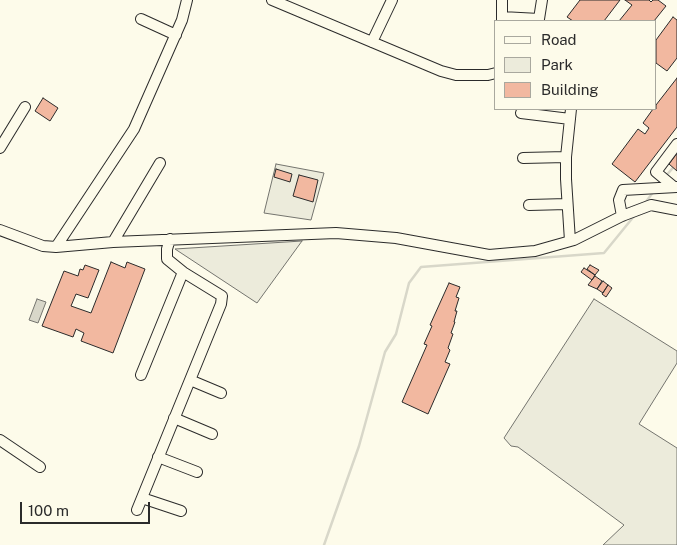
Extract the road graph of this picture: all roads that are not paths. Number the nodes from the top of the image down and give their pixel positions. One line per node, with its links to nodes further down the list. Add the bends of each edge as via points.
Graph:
1 (272, 0): 9 (street)
2 (392, 0): 9 (street)
3 (502, 0): 7 (street)
4 (542, 0): 7 (street, via 539,19)
5 (185, 1): 8 (street)
6 (141, 19): 8 (street)
7 (502, 19)
8 (176, 35): 28 (street, via 134,129)
9 (372, 42): 10 (street, via 456,75)
10 (494, 74)
11 (26, 107): 15 (street)
12 (521, 113): 13 (street)
13 (571, 114): 16 (street)
14 (677, 144): 19 (street, via 656,172)
15 (0, 148)
16 (566, 157): 17 (street); 20 (street)
17 (522, 158)
18 (160, 163): 27 (street)
19 (675, 187): 23 (street, via 623,190 620,200)
20 (567, 204): 21 (street); 26 (street)
21 (529, 205)
22 (677, 210): 23 (street, via 651,205)
23 (622, 216): 26 (street)
24 (0, 230): 28 (street)
25 (170, 239): 26 (street, via 336,233 396,238 489,255 535,251); 27 (street); 29 (street, via 167,259)
26 (570, 241)
27 (113, 242): 28 (street)
28 (56, 248)
29 (183, 272): 30 (street); 31 (street, via 222,296)
30 (142, 375)
31 (190, 380): 32 (street); 33 (street)
32 (221, 393)
33 (174, 418): 34 (street); 36 (street)
34 (212, 434)
35 (0, 440): 37 (street)
36 (158, 457): 38 (street); 39 (street)
37 (40, 467)
38 (197, 472)
39 (142, 498): 40 (street); 41 (street)
40 (137, 510)
41 (181, 511)

